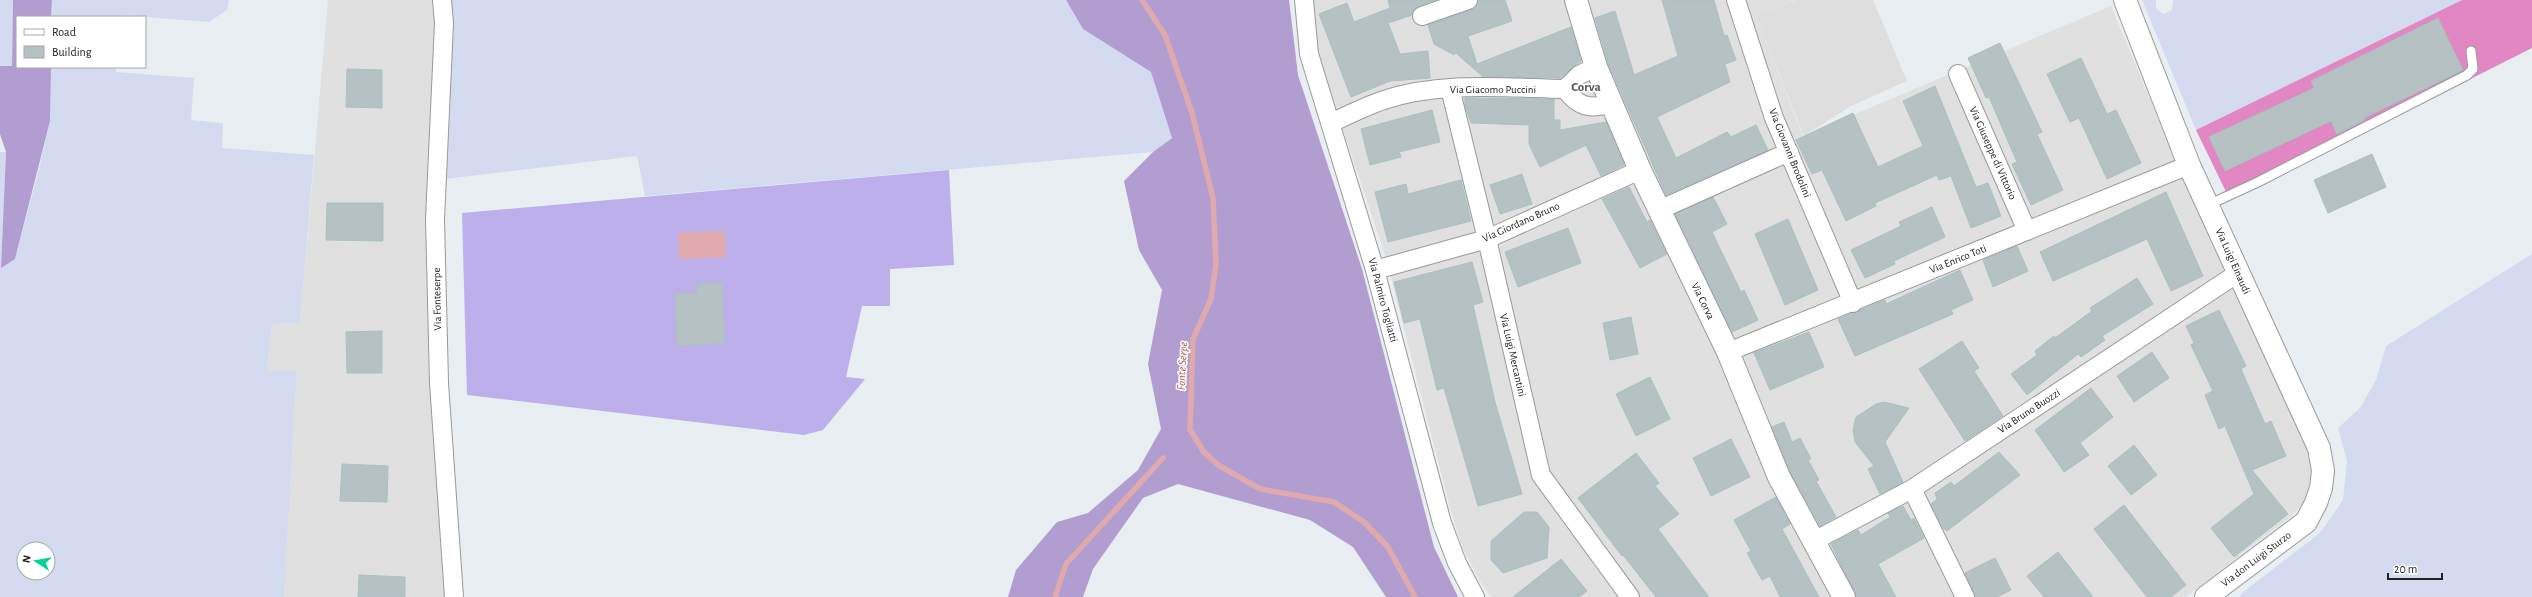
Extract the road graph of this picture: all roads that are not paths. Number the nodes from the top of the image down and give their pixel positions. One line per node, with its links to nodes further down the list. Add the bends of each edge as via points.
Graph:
1 (442, 0): 29 (street, Via Fonteserpe, via 444,23 435,219 439,383)
2 (1304, 0): 14 (street, Via Palmiro Togliatti, via 1309,54)
3 (1468, 0): 7 (street)
4 (1576, 0): 9 (street, Via Corva)
5 (1736, 0): 15 (street, Via Giovanni Brodolini, via 1774,118)
6 (2125, 0): 16 (street, Via Luigi Einaudi)
7 (1422, 16)
8 (2471, 50): 18 (lane, via 2473,69 2467,75)
9 (1596, 67): 12 (street, via 1579,75); 13 (street, Via Corva)
10 (1958, 74): 20 (street, Via Giuseppe di Vittorio)
11 (1450, 88): 12 (street, Via Giacomo Puccini); 14 (street, Via Giacomo Puccini, via 1384,99); 21 (street, Via Luigi Mercantini)
12 (1565, 89): 13 (street, via 1578,103 1586,107)
13 (1611, 103): 17 (street, Via Corva)
14 (1331, 123): 22 (street, Via Palmiro Togliatti)
15 (1789, 152): 19 (street); 24 (street, Via Giovanni Brodolini)
16 (2189, 165): 18 (street, Via Luigi Einaudi); 20 (street, Via Enrico Toti)
17 (1640, 170): 19 (street, Via Corva); 21 (street, Via Giordano Bruno)
18 (2208, 205): 23 (street, Via Luigi Einaudi)
19 (1659, 210): 25 (street, Via Corva)
20 (2027, 231): 24 (street, Via Enrico Toti)
21 (1487, 238): 22 (street, Via Giordano Bruno); 31 (street, Via Luigi Mercantini, via 1540,474)
22 (1375, 270): 30 (street, Via Palmiro Togliatti, via 1442,523 1457,563)
23 (2238, 273): 26 (street, Via Bruno Buozzi); 27 (street, Via Luigi Einaudi, via 2319,448 2323,471 2321,488)
24 (1853, 303): 25 (street, Via Enrico Toti)
25 (1728, 352): 28 (street, Via Corva, via 1779,477)
26 (1912, 489): 28 (street, Via Bruno Buozzi); 33 (street)
27 (2306, 522): 34 (street, Via don Luigi Sturzo)
28 (1814, 541): 32 (street, Via Corva)
29 (454, 597)
30 (1475, 597)
31 (1630, 597)
32 (1844, 597)
33 (1965, 597)
34 (2206, 597)

